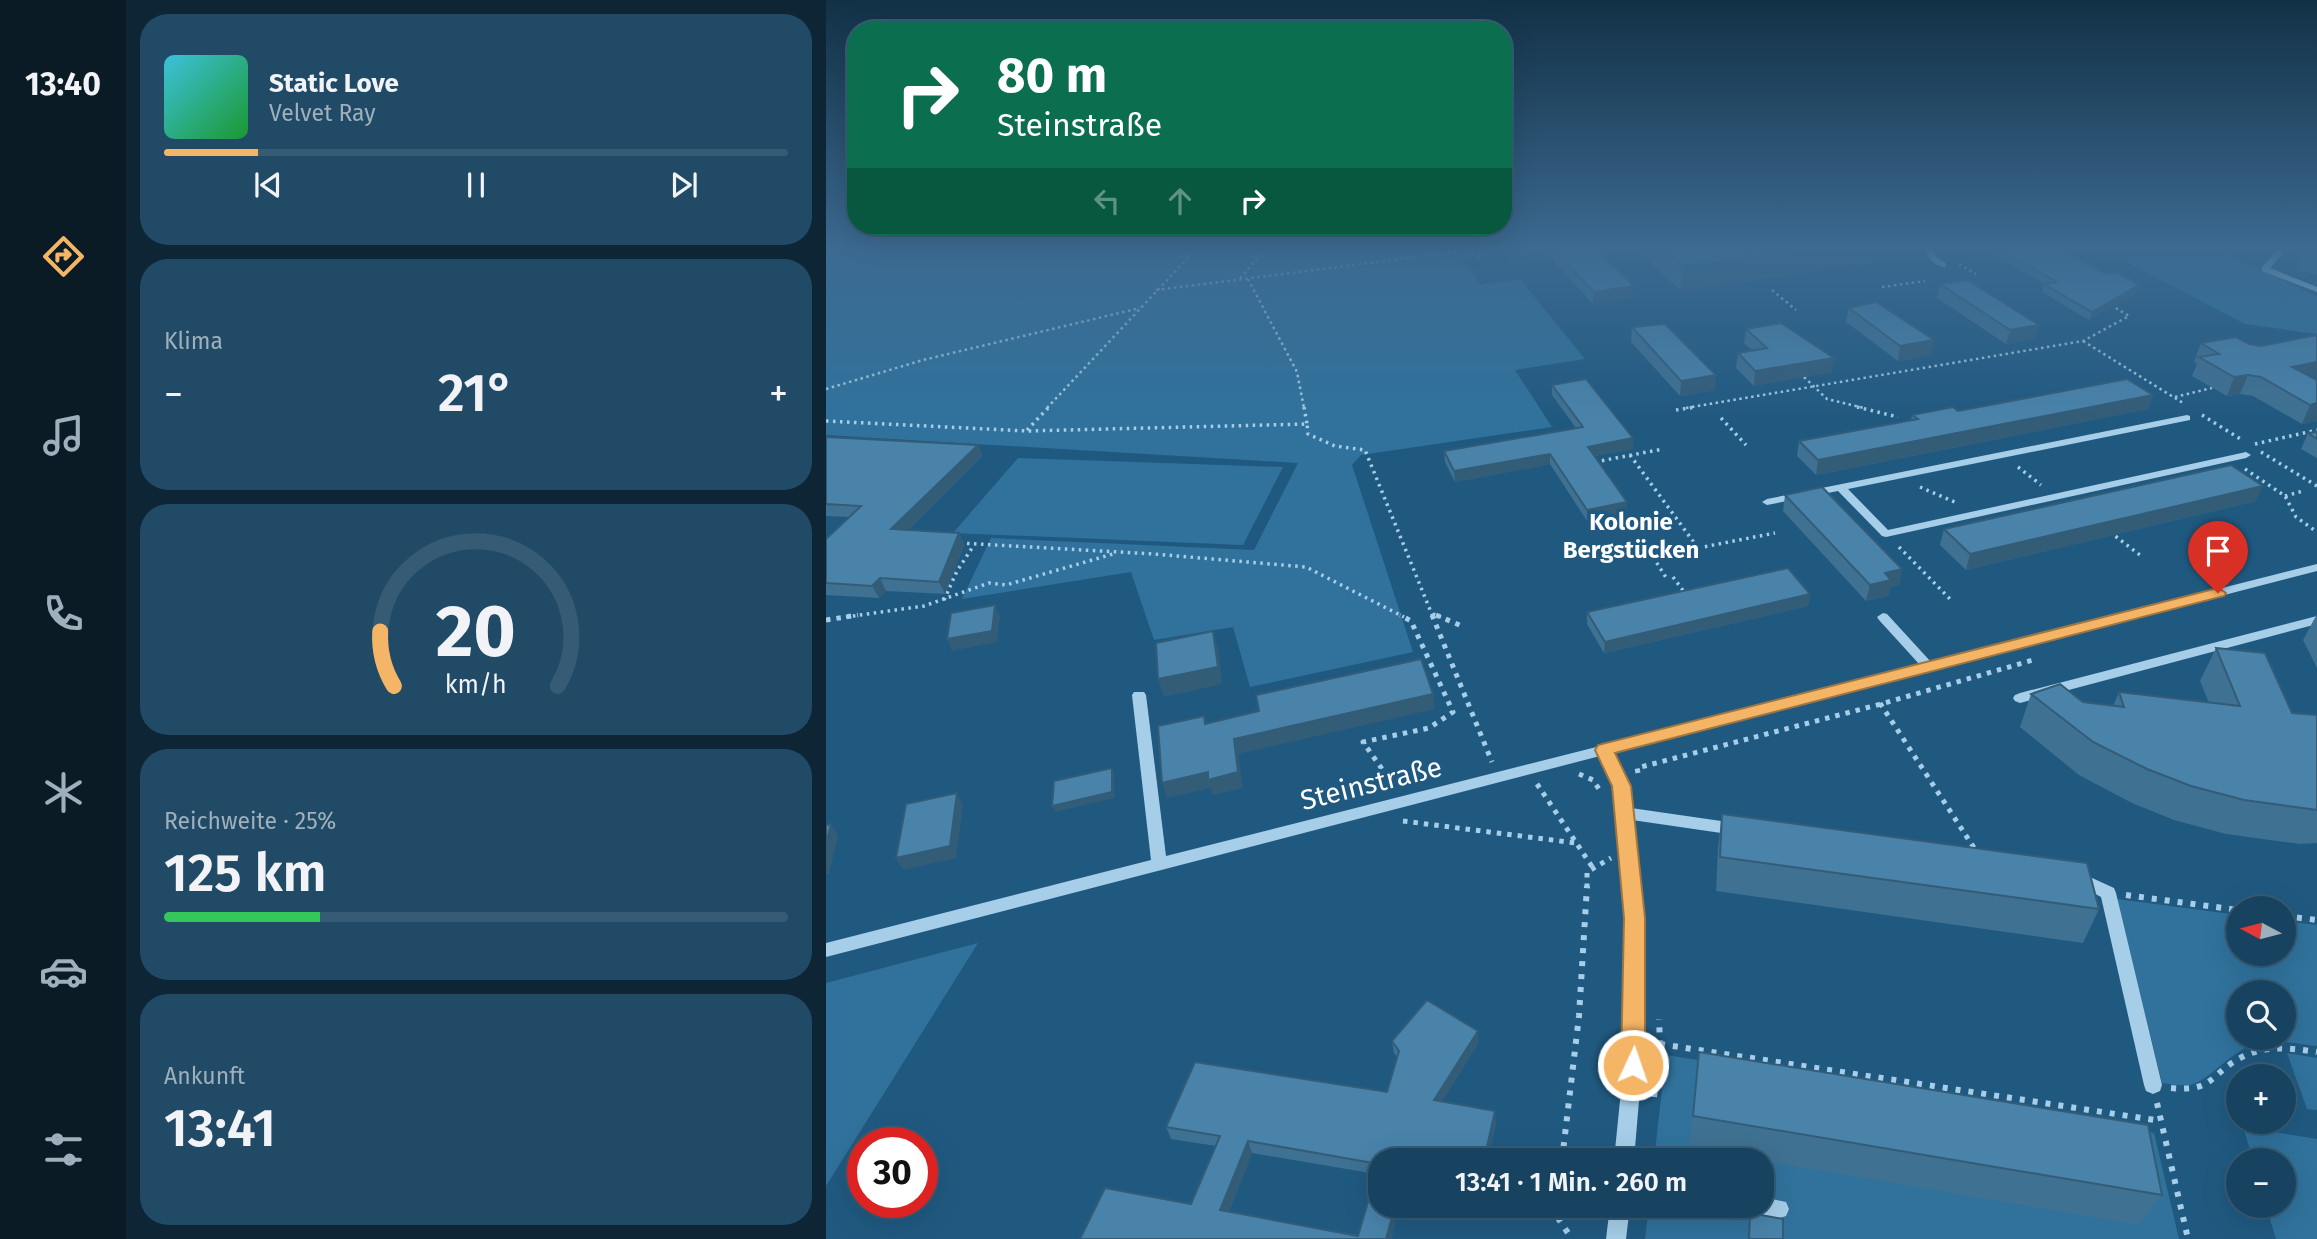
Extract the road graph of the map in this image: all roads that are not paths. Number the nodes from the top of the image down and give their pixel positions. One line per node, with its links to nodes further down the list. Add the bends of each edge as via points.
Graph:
1 (2187, 418): 3 (street)
2 (2248, 450): 5 (street, via 2230,459)
3 (1840, 487): 4 (street); 5 (street, via 1886,534)
4 (1767, 502)
5 (1976, 514)
6 (2317, 567): 9 (street, Steinstraße)
7 (1883, 617): 9 (street)
8 (2317, 620): 11 (street)
9 (1930, 668): 12 (street, Steinstraße)
10 (1139, 695): 15 (street)
11 (2020, 698)
12 (1604, 750): 13 (street, via 1621,786); 15 (street, Steinstraße)
13 (1625, 813): 14 (street); 19 (street, via 1635,918 1635,1041)
14 (1753, 831)
15 (1159, 864): 17 (street, Steinstraße)
16 (2066, 876): 18 (street, via 2108,893)
17 (826, 950)
18 (2153, 1085)
19 (1626, 1148)
20 (1774, 1208): 21 (street)
21 (1779, 1209)
22 (1619, 1218): 23 (street)
23 (1616, 1239)

